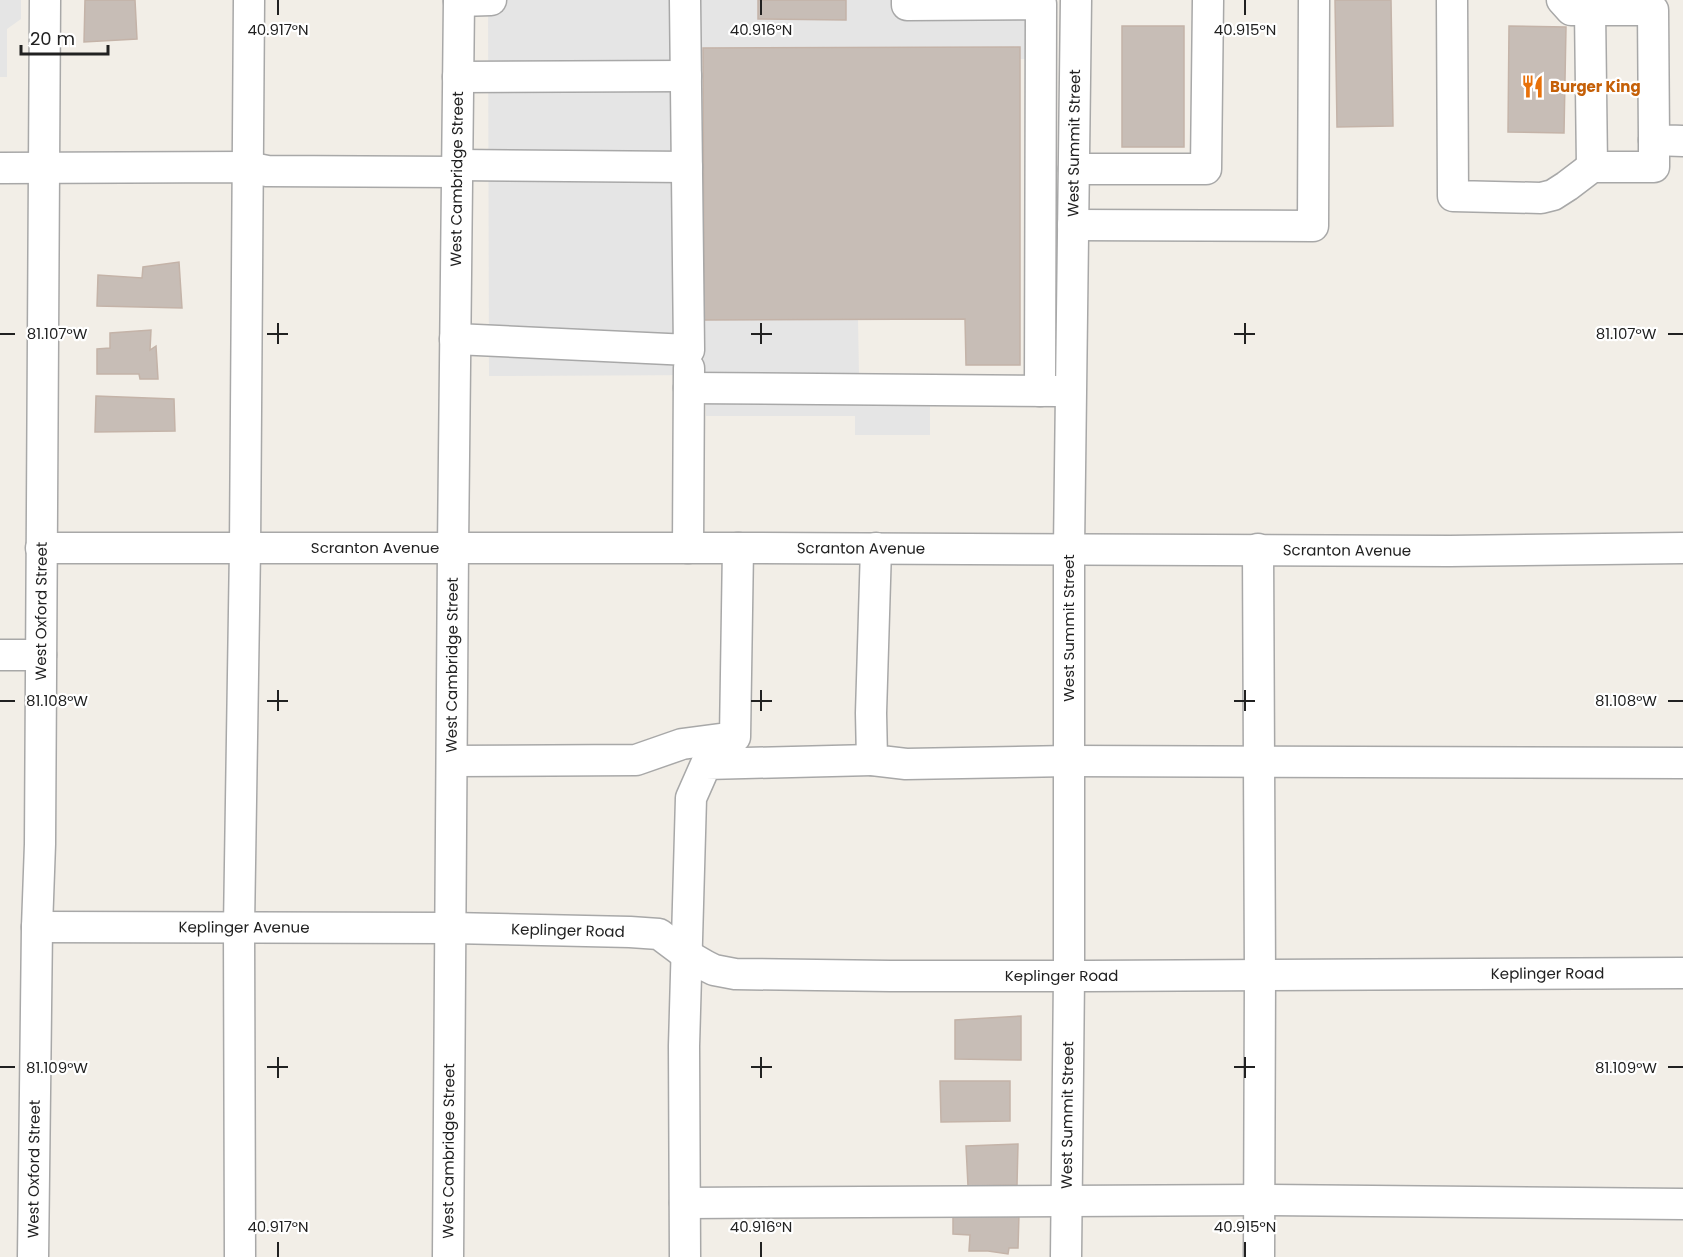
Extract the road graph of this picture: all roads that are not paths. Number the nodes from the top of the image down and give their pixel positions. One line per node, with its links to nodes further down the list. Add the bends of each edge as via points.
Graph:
1 (45, 0): 18 (street, West Oxford Street)
2 (249, 0): 19 (street)
3 (459, 0): 4 (street); 16 (street, West Cambridge Street)
4 (491, 0)
5 (685, 0): 15 (street)
6 (907, 0): 14 (street, via 907,5 1041,4)
7 (1076, 0): 13 (street, West Summit Street)
8 (1208, 0): 24 (street, via 1206,170)
9 (1314, 0): 25 (street, via 1313,226)
10 (1452, 0): 21 (street, via 1453,196 1541,198 1567,186)
11 (1562, 0): 12 (street, via 1571,10)
12 (1590, 10): 17 (street, via 1653,10); 21 (street)
13 (1075, 39): 14 (street); 24 (street, West Summit Street)
14 (1041, 40): 29 (street)
15 (686, 76): 16 (street); 20 (street)
16 (458, 77): 23 (street, West Cambridge Street)
17 (1669, 141): 21 (street, via 1654,167)
18 (44, 167): 19 (street); 22 (street); 31 (street, West Oxford Street)
19 (248, 167): 23 (street, via 267,171); 32 (street)
20 (687, 167): 23 (street); 27 (street)
21 (1592, 167)
22 (0, 168)
23 (457, 168): 26 (street, West Cambridge Street)
24 (1074, 169): 25 (street, West Summit Street)
25 (1073, 225): 30 (street, West Summit Street)
26 (455, 339): 27 (street); 33 (street, West Cambridge Street)
27 (689, 350): 28 (street)
28 (689, 388): 29 (street); 34 (street)
29 (1040, 391): 30 (street)
30 (1071, 391): 38 (street, West Summit Street)
31 (41, 548): 32 (street, Scranton Avenue); 41 (street, West Oxford Street)
32 (245, 548): 33 (street, Scranton Avenue); 48 (street)
33 (453, 548): 34 (street, Scranton Avenue); 43 (street, West Cambridge Street)
34 (688, 548): 35 (street, Scranton Avenue)
35 (738, 548): 36 (street, Scranton Avenue); 43 (street, via 735,736 682,744 636,760)
36 (876, 548): 38 (street, Scranton Avenue); 42 (street)
37 (1683, 548): 39 (street, Scranton Avenue)
38 (1068, 549): 39 (street, Scranton Avenue); 44 (street, West Summit Street)
39 (1258, 549): 45 (street)
40 (0, 656): 41 (street)
41 (40, 656): 47 (street, West Oxford Street)
42 (872, 760): 44 (street, via 906,764); 50 (street, via 706,764 691,798)
43 (452, 761): 49 (street, West Cambridge Street)
44 (1068, 761): 45 (street); 53 (street, West Summit Street)
45 (1259, 763): 46 (street); 52 (street)
46 (1683, 763)
47 (37, 927): 48 (street, Keplinger Avenue); 58 (street, West Oxford Street)
48 (239, 927): 49 (street, Keplinger Avenue); 59 (street)
49 (451, 928): 50 (street, Keplinger Road, via 659,934); 60 (street, West Cambridge Street)
50 (687, 955): 53 (street, Keplinger Road, via 714,970 735,974); 56 (street)
51 (1683, 973): 52 (street, Keplinger Road)
52 (1260, 975): 53 (street, Keplinger Road); 54 (street)
53 (1068, 976): 55 (street, West Summit Street)
54 (1260, 1200): 55 (street); 57 (street); 63 (street)
55 (1067, 1202): 56 (street); 62 (street, West Summit Street)
56 (685, 1203): 61 (street)
57 (1683, 1204)
58 (33, 1257)
59 (240, 1257)
60 (448, 1257)
61 (685, 1257)
62 (1066, 1257)
63 (1259, 1257)

